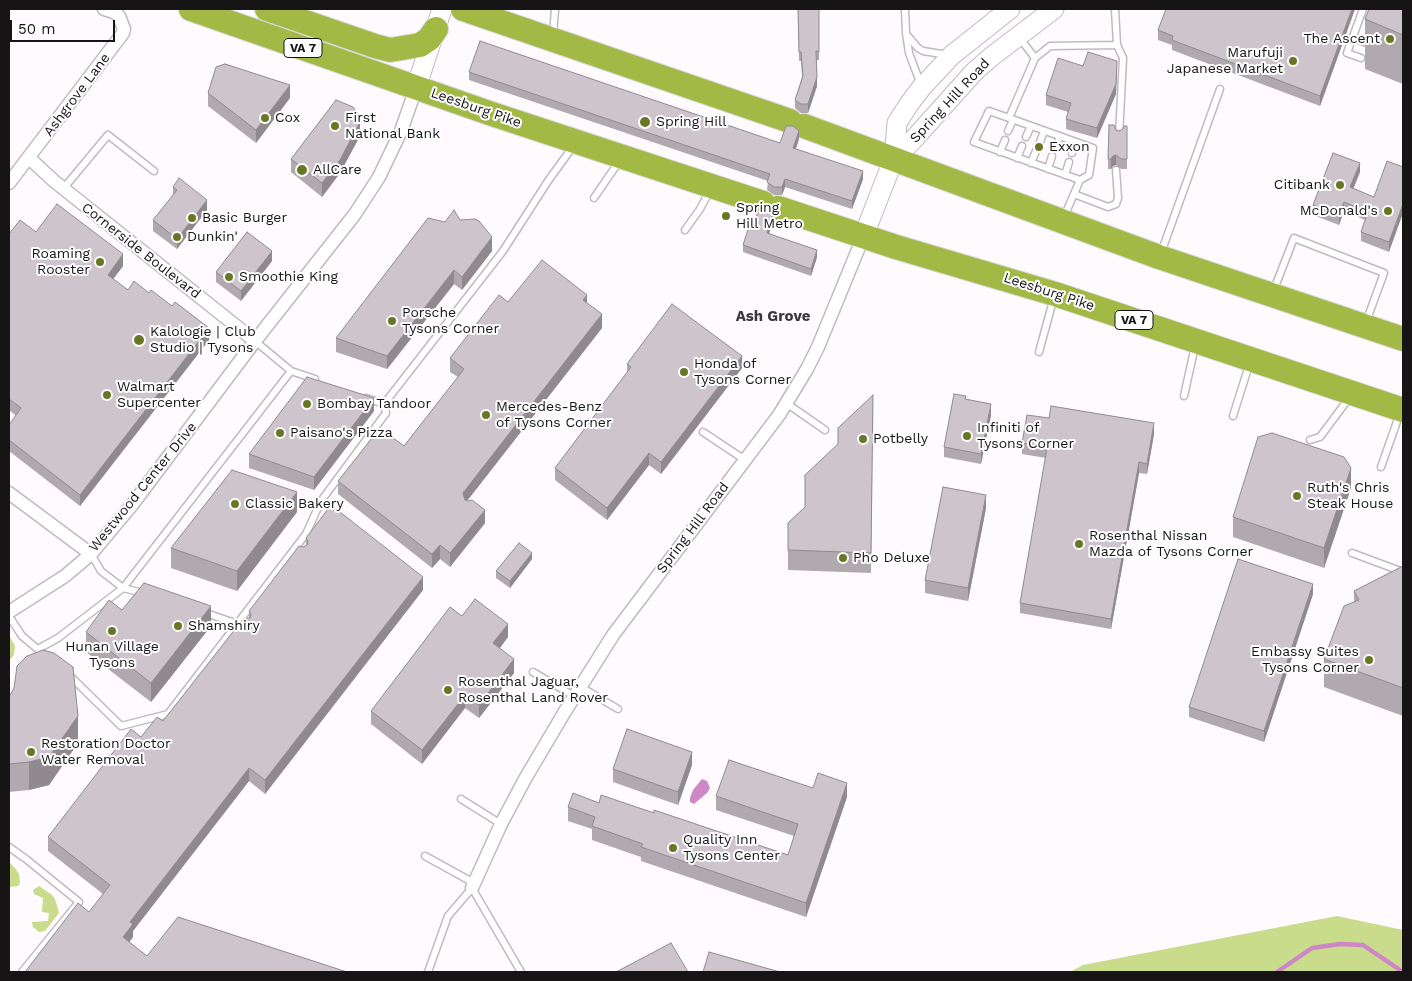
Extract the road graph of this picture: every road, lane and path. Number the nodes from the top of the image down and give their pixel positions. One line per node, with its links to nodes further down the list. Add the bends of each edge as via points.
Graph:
1 (104, 9): 42 (street, Ashgrove Lane, via 119,16 123,33)
2 (191, 9): 22 (highway, Leesburg Pike / VA 7)
3 (268, 9): 11 (highway, via 390,50 420,45 429,39)
4 (463, 9): 15 (highway)
5 (555, 9): 15 (lane)
6 (906, 9): 12 (lane)
7 (1010, 9): 18 (main road, Spring Hill Road)
8 (1054, 9): 13 (main road, Spring Hill Road)
9 (1115, 9): 17 (lane)
10 (1363, 9): 14 (lane)
11 (439, 19): 22 (main road)
12 (906, 33): 18 (lane, via 923,51); 21 (lane, via 908,53)
13 (1018, 36): 19 (lane); 43 (main road, Spring Hill Road, via 974,72)
14 (1353, 38): 16 (lane); 20 (lane, via 1347,53)
15 (553, 39): 43 (highway)
16 (1366, 43)
17 (1117, 45): 19 (lane, via 1050,46); 29 (lane, via 1123,58)
18 (952, 55): 21 (main road, Spring Hill Road)
19 (1035, 58): 24 (lane)
20 (1362, 58)
21 (922, 87): 43 (main road, Spring Hill Road, via 897,122)
22 (416, 88): 32 (highway, Leesburg Pike / VA 7); 66 (street, Westwood Center Drive, via 379,177 355,214)
23 (1220, 89): 60 (lane)
24 (1011, 119): 25 (lane); 26 (lane); 38 (lane, via 989,111 974,142)
25 (1031, 126): 27 (lane); 30 (lane)
26 (1008, 131)
27 (1044, 131): 28 (lane); 33 (lane)
28 (1060, 136): 34 (lane); 36 (lane)
29 (1119, 136)
30 (1026, 137)
31 (1005, 140): 38 (lane)
32 (576, 141): 41 (highway, Leesburg Pike / VA 7); 75 (lane, via 503,251)
33 (1040, 142)
34 (1076, 142): 39 (lane); 51 (lane, via 1093,148 1089,176)
35 (1022, 146): 44 (lane)
36 (1056, 148)
37 (1036, 151): 46 (lane)
38 (1000, 152): 44 (lane)
39 (1072, 153)
40 (1052, 156): 47 (lane)
41 (622, 157): 53 (highway, Leesburg Pike / VA 7); 56 (lane)
42 (29, 158): 52 (street, Ashgrove Lane); 54 (street, Cornerside Boulevard)
43 (894, 158): 57 (highway); 59 (main road, Spring Hill Road)
44 (1017, 158): 46 (lane)
45 (1069, 162): 50 (lane)
46 (1031, 163): 47 (lane)
47 (1048, 169): 50 (lane)
48 (1116, 170): 55 (lane, via 1116,204 1108,207)
49 (154, 171): 54 (lane, via 108,136)
50 (1065, 175): 51 (lane)
51 (1080, 180): 55 (lane)
52 (9, 183)
53 (711, 187): 58 (lane); 59 (highway, Leesburg Pike / VA 7)
54 (63, 189): 66 (street, Cornerside Boulevard)
55 (1074, 194): 57 (lane)
56 (594, 198)
57 (1062, 222): 60 (highway)
58 (685, 230)
59 (864, 235): 61 (highway, Leesburg Pike / VA 7); 74 (street, Spring Hill Road, via 808,369)
60 (1159, 257): 62 (highway)
61 (1056, 294): 65 (highway, Leesburg Pike / VA 7); 67 (lane)
62 (1272, 294): 63 (highway); 63 (lane, via 1294,238 1384,273)
63 (1364, 326): 64 (highway)
64 (1403, 339)
65 (1196, 340): 68 (highway, Leesburg Pike / VA 7); 73 (lane)
66 (255, 341): 69 (lane); 85 (street, Westwood Center Drive, via 132,505)
67 (1038, 352)
68 (1251, 359): 71 (highway, Leesburg Pike / VA 7); 77 (lane)
69 (291, 371): 70 (lane); 87 (lane)
70 (319, 381)
71 (1352, 393): 76 (highway, Leesburg Pike / VA 7); 80 (lane, via 1320,437)
72 (356, 394): 75 (lane)
73 (1184, 396)
74 (786, 403): 78 (lane); 81 (street, Spring Hill Road)
75 (384, 404): 91 (lane, via 386,413 321,501 296,552)
76 (1403, 410): 82 (lane)
77 (1233, 416)
78 (825, 430)
79 (703, 432): 81 (lane)
80 (1310, 440)
81 (745, 460): 97 (street, Spring Hill Road, via 613,635)
82 (1382, 467)
83 (9, 493): 85 (street)
84 (1352, 553): 86 (lane)
85 (91, 554): 87 (lane, via 101,571); 90 (street, Westwood Center Drive)
86 (1403, 572)
87 (123, 588): 88 (lane); 93 (lane, via 58,638)
88 (147, 594)
89 (192, 608): 91 (lane)
90 (9, 614): 93 (lane, via 22,636)
91 (238, 624): 92 (lane); 95 (lane, via 168,714 121,726)
92 (246, 628)
93 (38, 649): 94 (lane)
94 (50, 659)
95 (62, 669)
96 (533, 672): 97 (lane)
97 (578, 691): 98 (lane); 100 (street, Spring Hill Road)
98 (618, 709)
99 (461, 799): 100 (lane)
100 (501, 824): 103 (street, Spring Hill Road)
101 (9, 847): 104 (lane, via 79,902)
102 (425, 856): 103 (lane)
103 (473, 886): 105 (lane, via 448,916); 106 (lane)
104 (22, 972)
105 (428, 972)
106 (521, 972)

